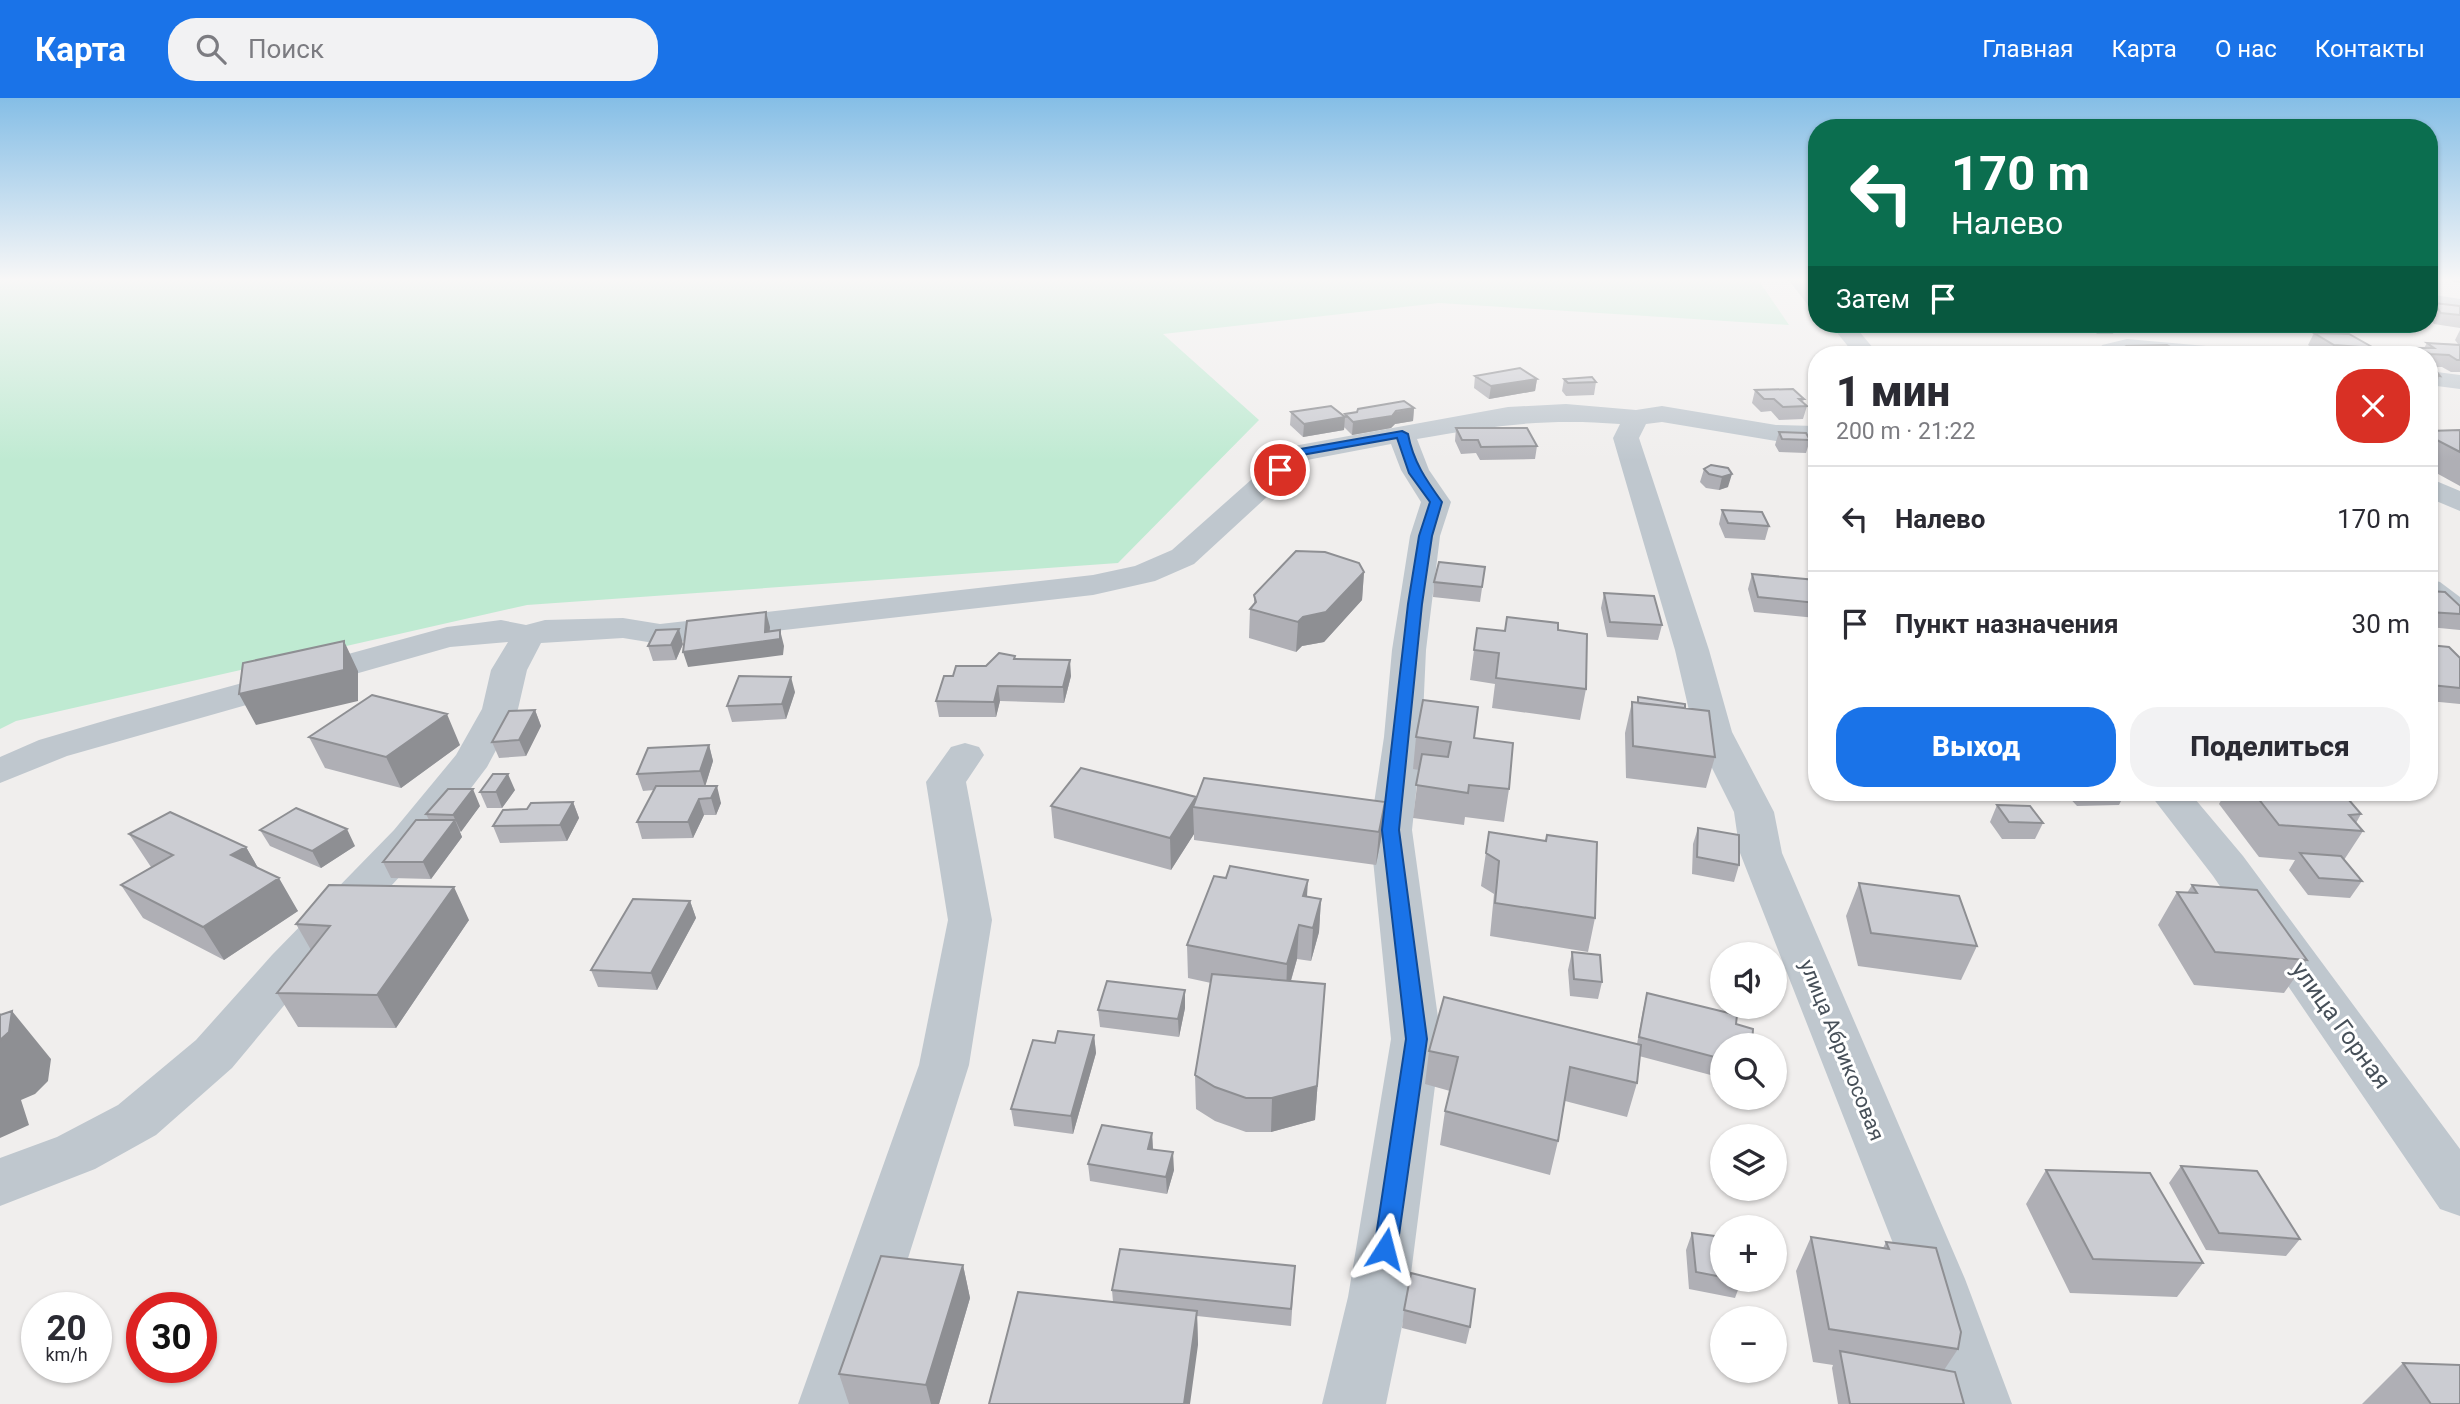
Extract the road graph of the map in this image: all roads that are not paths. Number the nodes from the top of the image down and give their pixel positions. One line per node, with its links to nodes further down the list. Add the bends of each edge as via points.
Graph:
1 (2438, 379): 2 (street)
2 (2460, 382)
3 (1636, 418): 4 (street, via 1566,412 1508,415); 5 (street, via 1661,414); 18 (street, улица Абрикосовая, via 1626,438 1713,732 1754,812 1761,853 1936,1279)
4 (1402, 434): 10 (street, via 1298,453 1183,556 1144,574 1093,585 720,628 660,634 623,628 545,630); 17 (street, via 1415,473 1436,502 1423,547 1410,637 1391,830 1416,1039 1378,1297)
5 (1808, 434)
6 (2438, 491): 7 (street)
7 (2460, 502)
8 (2438, 596): 9 (street)
9 (2460, 613)
10 (528, 636): 12 (street, via 501,631 447,637 102,733); 14 (street, via 509,670 500,709 473,760 409,840 289,967 215,1054 137,1120 76,1153)
11 (965, 755): 16 (street, via 946,782 970,920 944,1065)
12 (0, 771)
13 (2175, 801): 15 (street, улица Горная, via 2228,866)
14 (0, 1181)
15 (2460, 1192)
16 (830, 1404)
17 (1354, 1404)
18 (1980, 1404)

